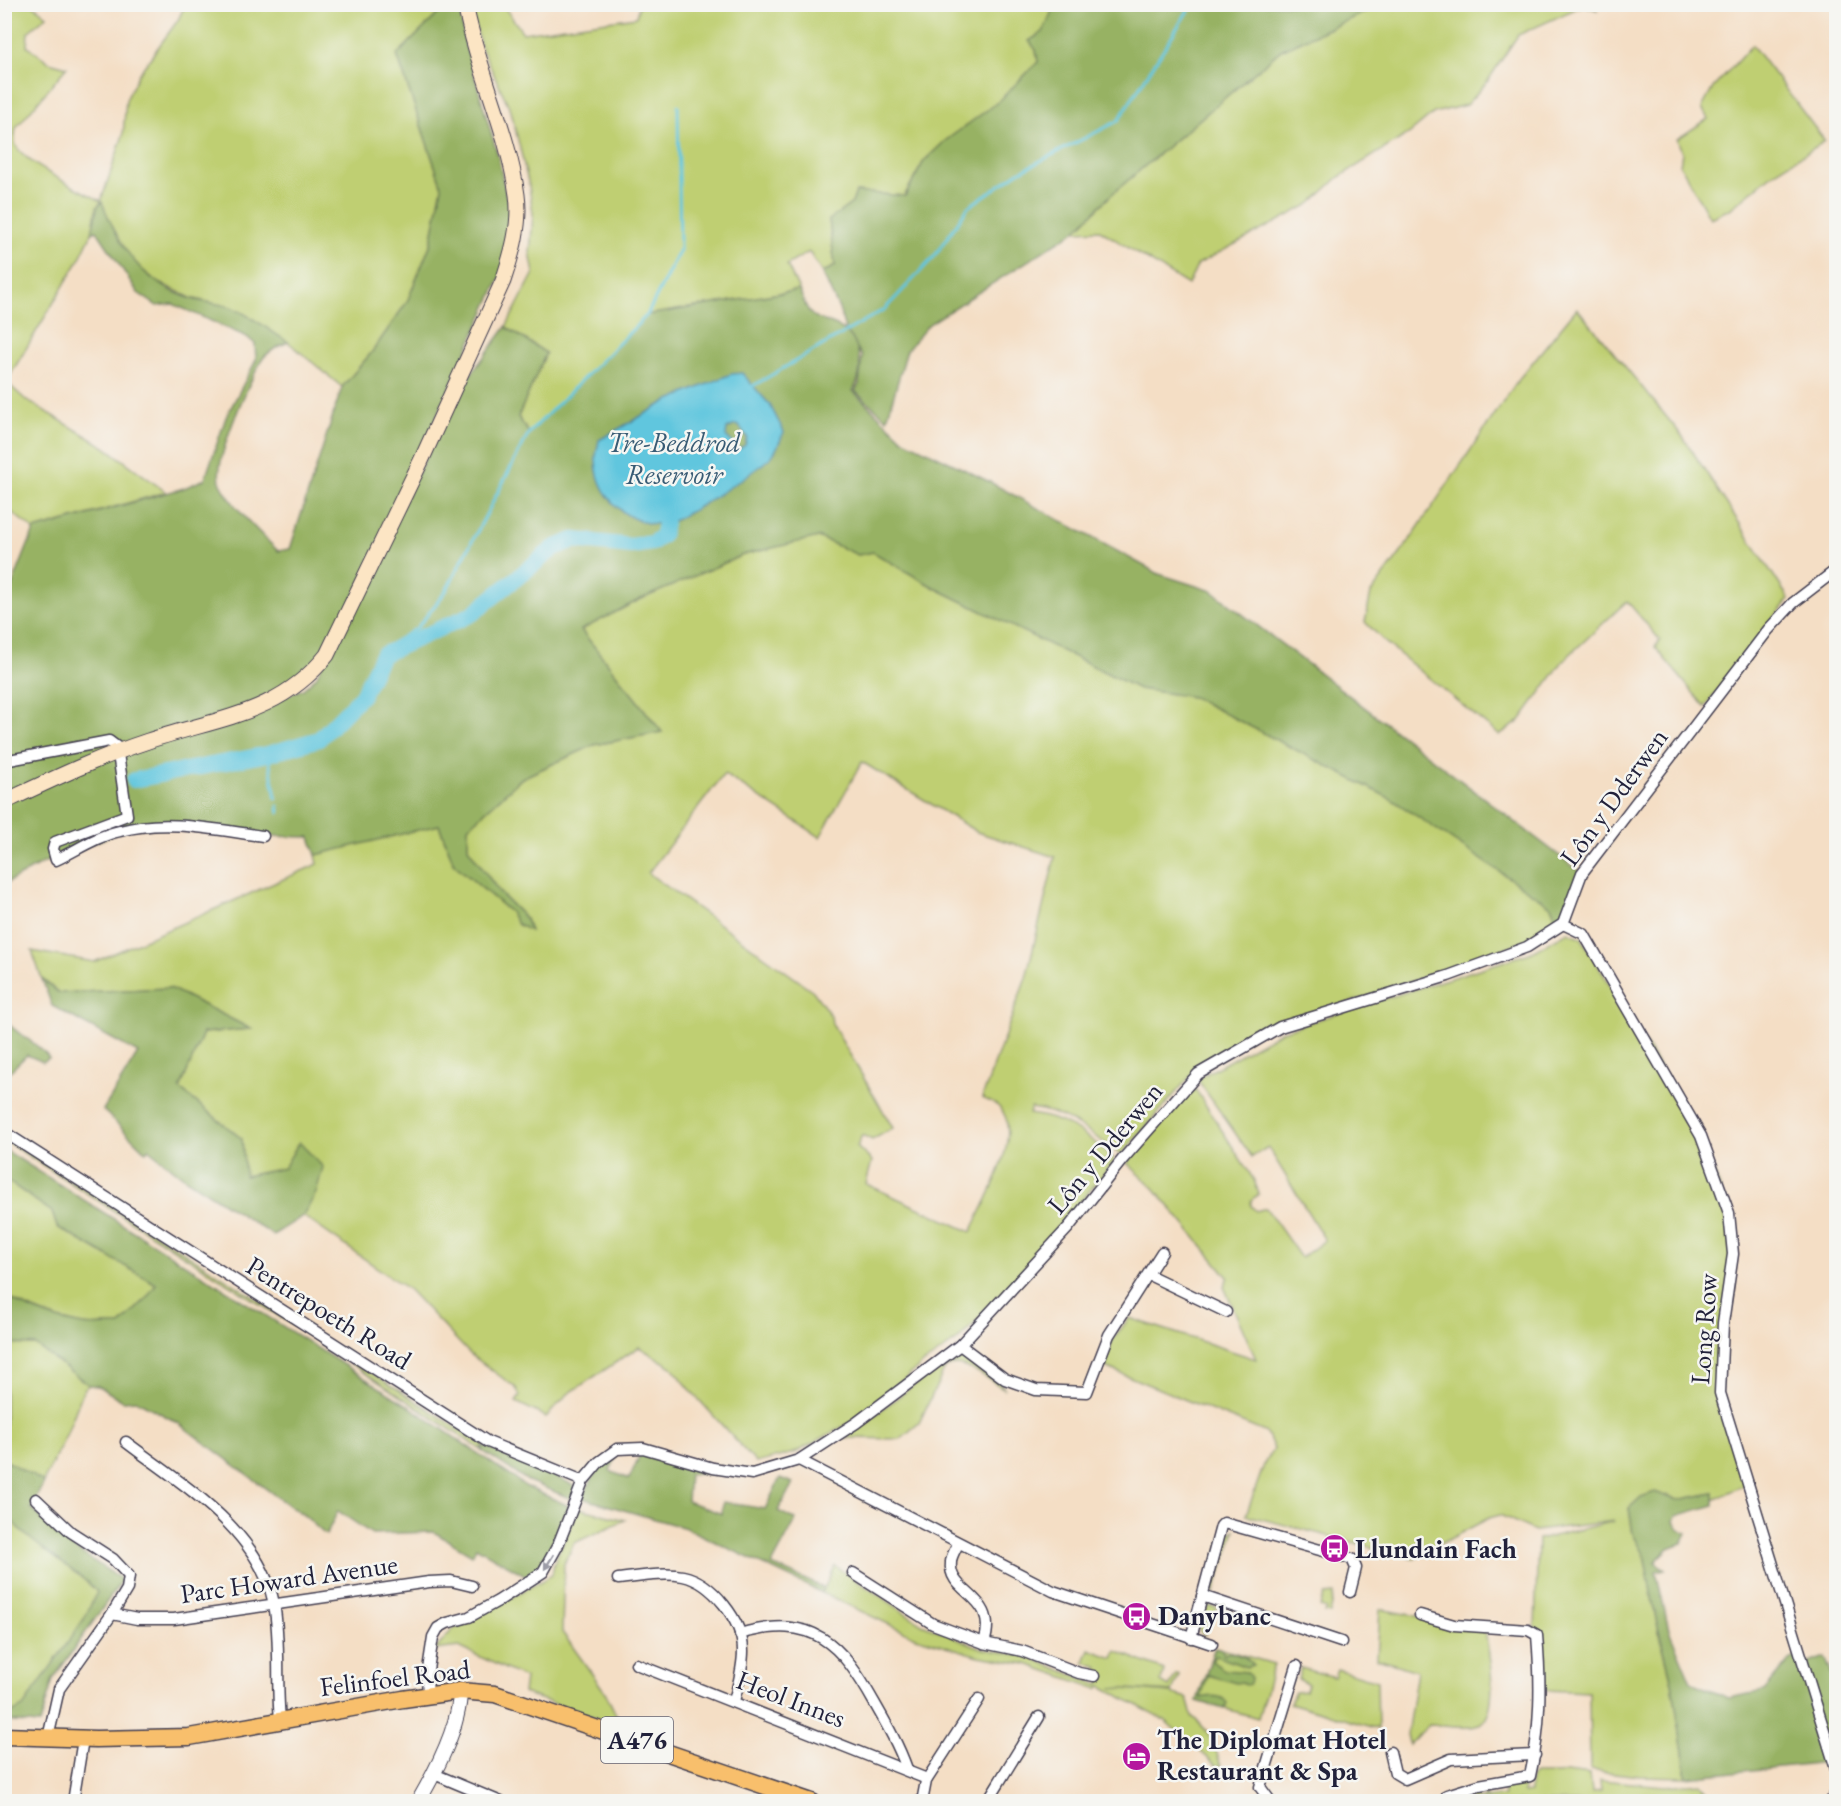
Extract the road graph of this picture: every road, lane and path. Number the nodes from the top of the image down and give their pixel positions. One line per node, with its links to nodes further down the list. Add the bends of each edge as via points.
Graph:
1 (465, 4): 3 (main road, via 517,196 517,223 503,281 421,461 327,655 312,674 278,699 248,713)
2 (1836, 570): 7 (street, Lôn y Dderwen, via 1793,603 1768,630 1582,873)
3 (117, 753): 4 (street, via 115,743 109,741); 5 (main road); 6 (street, via 127,815 55,842 56,860 100,838 140,826)
4 (4, 761)
5 (4, 802)
6 (263, 836)
7 (1563, 924): 12 (street, Lôn y Dderwen, via 1527,947 1448,976 1280,1027 1198,1074 1068,1228); 46 (street, Long Row, via 1584,934 1696,1127 1729,1213 1733,1254 1723,1323 1720,1393)
8 (4, 1132): 15 (street, Pentrepoeth Road, via 488,1442)
9 (1162, 1252): 10 (street)
10 (1149, 1275): 11 (street); 12 (street, via 1110,1335 1087,1392 1036,1390 1005,1379)
11 (1226, 1312)
12 (960, 1345): 14 (street, Lôn y Dderwen, via 856,1423)
13 (126, 1442): 23 (street, via 201,1500 244,1540 266,1578)
14 (799, 1460): 15 (street, Lôn y Dderwen, via 752,1474 713,1468 651,1450 617,1449 599,1462); 17 (street)
15 (581, 1486): 35 (street, Lôn y Dderwen, one-way to 35, via 553,1557 536,1578 468,1617 438,1628 427,1676)
16 (36, 1499): 24 (street, via 71,1532 113,1559 129,1576 127,1589)
17 (958, 1544): 27 (street, via 1053,1591 1107,1605 1145,1624); 29 (street, via 950,1562 954,1575 987,1613 989,1628)
18 (853, 1573): 29 (street, via 933,1624)
19 (618, 1579): 26 (street, via 673,1575 698,1581 722,1604)
20 (472, 1586): 23 (street, Parc Howard Avenue, via 451,1581 429,1582)
21 (1350, 1592): 22 (street, via 1356,1568 1352,1559 1229,1522 1221,1526)
22 (1202, 1596): 27 (street); 28 (street)
23 (274, 1604): 24 (street, Parc Howard Avenue, via 174,1619); 39 (street)
24 (112, 1614): 41 (street, via 59,1689)
25 (1420, 1615): 44 (street, via 1454,1625 1528,1630 1537,1635 1541,1689)
26 (740, 1634): 37 (street, via 743,1649); 45 (street, via 768,1626 789,1626 825,1640 843,1654)
27 (1191, 1638): 30 (street)
28 (1341, 1642)
29 (984, 1643): 33 (street, via 1022,1651)
30 (1212, 1644)
31 (636, 1664): 37 (street, Heol Innes)
32 (1297, 1666): 57 (street, via 1260,1787)
33 (1094, 1676)
34 (460, 1691): 35 (main road, Felinfoel Road / A476); 47 (street, via 460,1705); 54 (main road, Felinfoel Road / A476, via 495,1694)
35 (428, 1696): 39 (main road, Felinfoel Road / A476)
36 (979, 1699): 48 (street)
37 (734, 1701): 45 (street, Heol Innes)
38 (1040, 1717): 56 (street)
39 (280, 1719): 42 (main road, Felinfoel Road / A476, via 189,1737)
40 (4, 1736): 41 (main road, Felinfoel Road / A476)
41 (48, 1738): 42 (main road, Felinfoel Road / A476)
42 (83, 1739): 51 (street)
43 (1390, 1752): 44 (street, via 1395,1773 1405,1779 1451,1759)
44 (1535, 1755): 50 (street, via 1530,1776 1479,1785)
45 (908, 1769): 48 (street, Heol Innes)
46 (1836, 1769)
47 (434, 1774): 52 (street); 53 (street)
48 (927, 1779): 55 (street)
49 (1836, 1787): 58 (street)
50 (1447, 1798)
51 (73, 1802)
52 (418, 1802)
53 (501, 1802)
54 (812, 1802)
55 (922, 1802)
56 (987, 1802)
57 (1271, 1802)
58 (1832, 1802)

